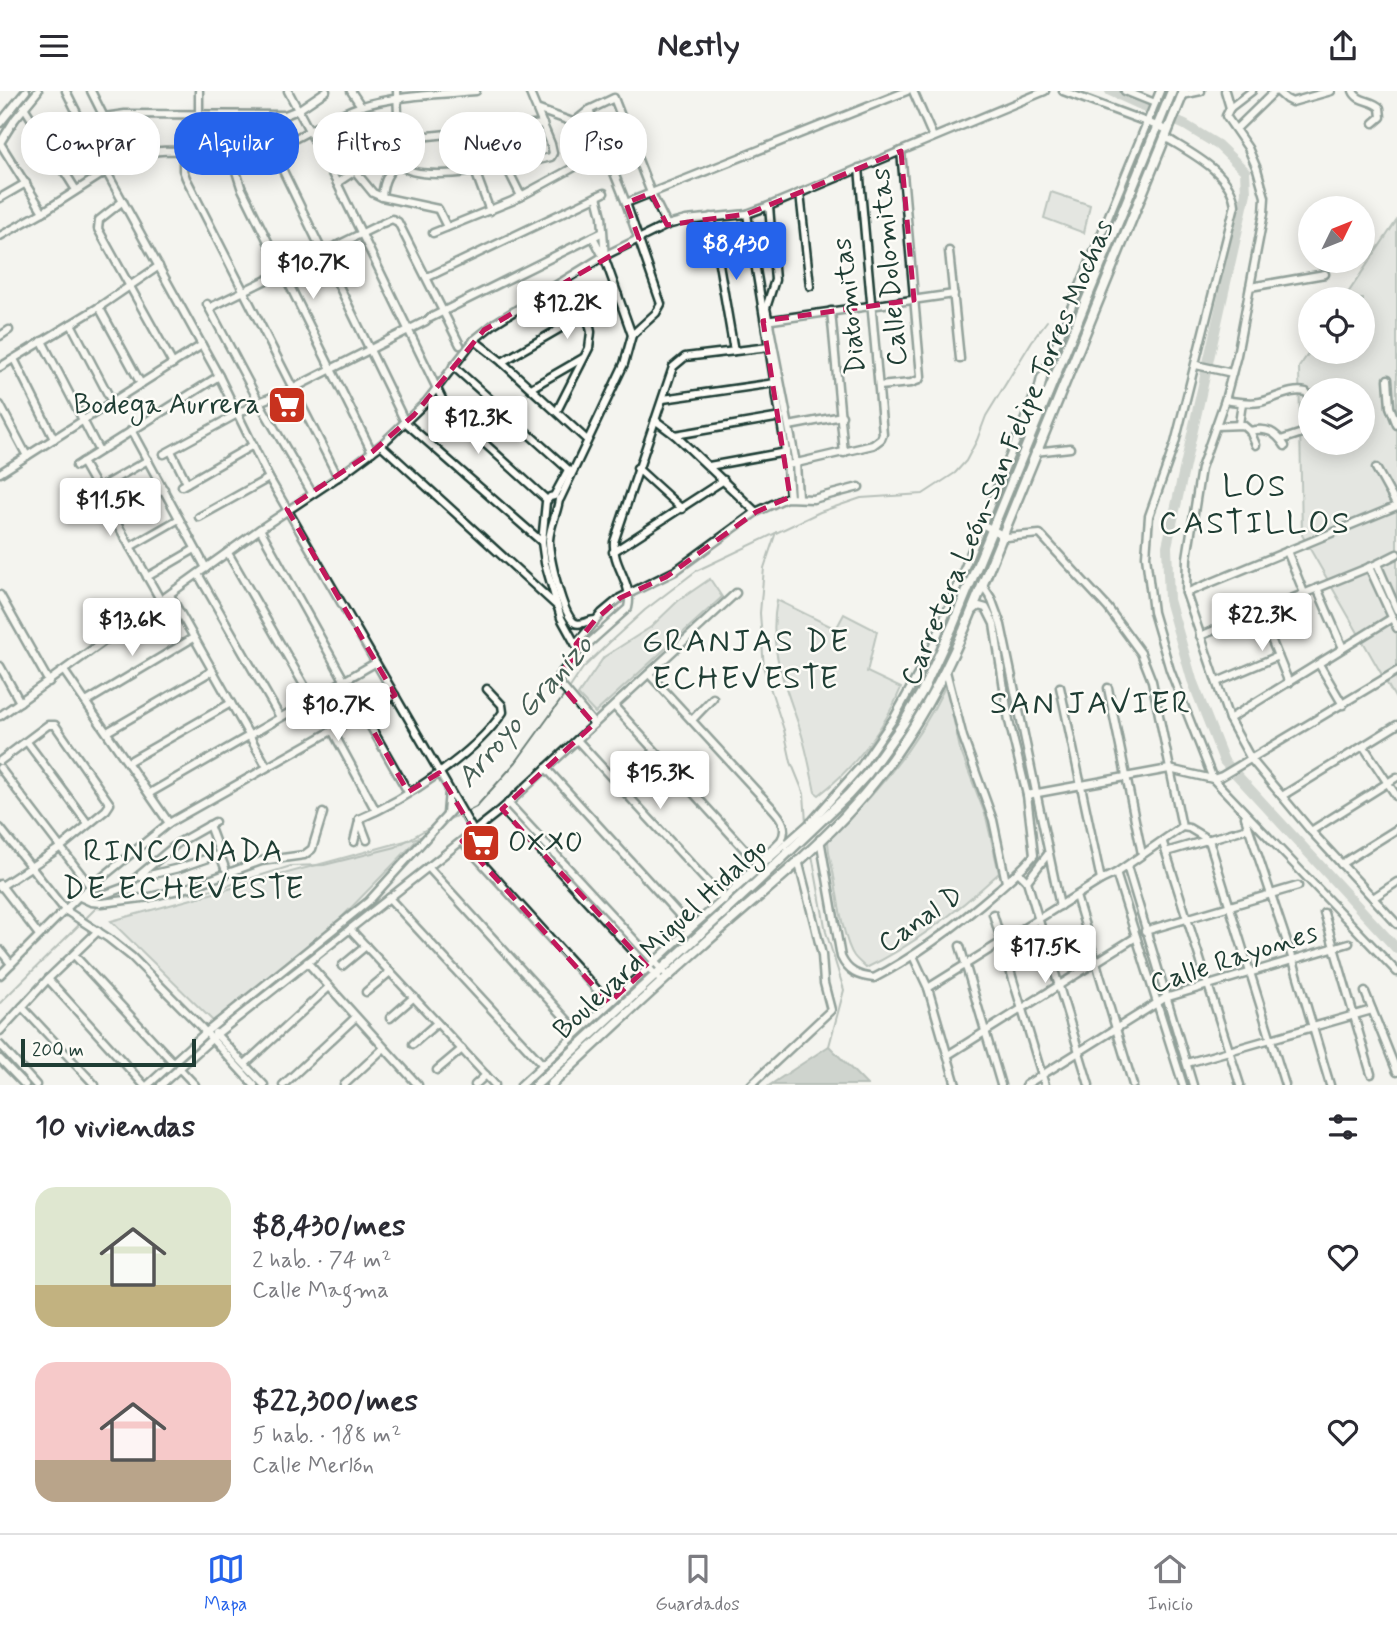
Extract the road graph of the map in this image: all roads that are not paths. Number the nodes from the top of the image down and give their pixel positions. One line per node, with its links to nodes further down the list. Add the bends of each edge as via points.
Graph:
1 (26, 91): 43 (street)
2 (38, 91): 30 (street)
3 (66, 91): 35 (street)
4 (91, 91): 36 (street)
5 (199, 91): 37 (street)
6 (288, 91): 32 (street)
7 (326, 91): 32 (street)
8 (351, 91): 29 (street)
9 (397, 91): 27 (street)
10 (476, 91): 23 (street)
11 (530, 91): 33 (street)
12 (907, 91): 71 (street)
13 (1045, 91): 51 (street)
14 (1063, 91): 42 (street)
15 (1125, 91): 28 (street)
16 (1160, 91): 28 (street)
17 (1172, 91): 45 (main road)
18 (1201, 91): 26 (street)
19 (1225, 91): 31 (street)
20 (1276, 91): 21 (street, via 1292,102); 47 (street)
21 (1331, 91)
22 (1353, 91): 44 (street, via 1380,108 1381,117)
23 (446, 92): 27 (street)
24 (1250, 92): 31 (street)
25 (915, 93): 51 (street)
26 (1183, 93): 48 (main road, Carretera León-San Felipe Torres Mochas)
27 (396, 100): 29 (street); 39 (street)
28 (1155, 104): 42 (street)
29 (361, 106): 46 (street)
30 (24, 107): 52 (street); 70 (street)
31 (1230, 108): 47 (street, via 1226,116)
32 (298, 110): 38 (street); 46 (street)
33 (539, 110): 41 (street)
34 (589, 110): 40 (street); 71 (street, via 614,98)
35 (77, 112)
36 (102, 112)
37 (198, 112)
38 (291, 112)
39 (397, 112)
40 (586, 112)
41 (560, 117)
42 (1148, 120): 45 (street); 134 (street)
43 (0, 123)
44 (1374, 123)
45 (1159, 124): 48 (street); 165 (main road)
46 (309, 129): 50 (street); 69 (street)
47 (1236, 129): 100 (street, via 1257,169 1265,197)
48 (1168, 131): 129 (street, via 1222,178 1234,198 1235,212); 174 (main road, Carretera León-San Felipe Torres Mochas)
49 (546, 133): 54 (street, via 553,153)
50 (299, 134)
51 (933, 137): 53 (street)
52 (0, 143): 68 (street)
53 (901, 151): 55 (street); 104 (street, Calle Dolomitas)
54 (546, 158)
55 (859, 168): 72 (street); 105 (street, Diatomitas)
56 (100, 175): 70 (street)
57 (108, 175): 76 (street)
58 (185, 175): 101 (street)
59 (237, 175): 95 (street)
60 (285, 175): 92 (street)
61 (349, 175): 69 (street)
62 (358, 175): 74 (street)
63 (388, 175): 74 (street)
64 (476, 175): 79 (street)
65 (510, 175): 73 (street)
66 (560, 175): 73 (street)
67 (614, 175): 77 (street)
68 (26, 183): 75 (street); 80 (street)
69 (337, 183): 87 (street)
70 (76, 190): 80 (street)
71 (651, 193): 77 (street); 83 (street)
72 (800, 193): 78 (street); 99 (street)
73 (521, 196): 79 (street)
74 (382, 197): 84 (street, via 438,209)
75 (0, 198)
76 (123, 201): 94 (street); 98 (street, via 97,225)
77 (626, 203): 90 (street)
78 (769, 206): 81 (street); 110 (street, via 775,280)
79 (490, 211): 84 (street)
80 (43, 212): 88 (street)
81 (747, 214): 82 (street); 110 (street)
82 (711, 217): 83 (street); 122 (street)
83 (667, 225): 90 (street)
84 (447, 227): 85 (street)
85 (433, 233)
86 (601, 233): 89 (street); 93 (street); 97 (street, via 600,195)
87 (362, 234): 92 (street); 97 (street, via 392,219 398,222); 112 (street)
88 (0, 236)
89 (593, 237): 93 (street); 107 (street)
90 (639, 239): 93 (street); 114 (street, via 661,304)
91 (949, 250): 102 (street)
92 (323, 253): 95 (street); 121 (street)
93 (604, 257): 103 (street); 116 (street)
94 (159, 266): 98 (street); 118 (street)
95 (284, 272): 101 (street); 131 (street)
96 (1325, 274): 100 (street)
97 (428, 277): 107 (street)
98 (130, 286): 106 (street); 127 (street)
99 (810, 286)
100 (1250, 287): 132 (street)
101 (243, 292): 140 (street); 146 (street, via 208,306)
102 (954, 294): 104 (street); 125 (street)
103 (618, 295): 109 (street); 114 (street)
104 (914, 300): 105 (street); 138 (street, Calle Dolomitas, via 919,380)
105 (870, 306): 108 (street); 138 (street, Diatomitas)
106 (99, 307): 111 (street); 137 (street)
107 (444, 310): 112 (street); 119 (street)
108 (831, 311): 110 (street); 151 (street)
109 (587, 314): 123 (street, via 591,340); 126 (street)
110 (766, 320): 120 (street); 158 (street)
111 (71, 324): 117 (street); 145 (street)
112 (408, 329): 121 (street); 141 (street)
113 (9, 330): 115 (street)
114 (632, 335): 166 (street, via 624,364)
115 (0, 336)
116 (474, 340): 126 (street); 128 (street)
117 (42, 341): 124 (street); 154 (street)
118 (202, 345): 127 (street); 133 (street)
119 (460, 345)
120 (769, 347): 122 (street); 136 (street)
121 (370, 349): 131 (street); 155 (street)
122 (734, 351): 143 (street, via 680,360 673,367)
123 (583, 358): 139 (street); 149 (street)
124 (14, 359): 130 (street); 164 (street)
125 (960, 359)
126 (502, 362): 139 (street)
127 (173, 364): 137 (street)
128 (453, 366): 141 (street); 183 (street)
129 (1199, 366): 132 (street); 288 (street, via 1149,516 1146,556 1158,634)
130 (0, 367)
131 (332, 368): 140 (street); 172 (street)
132 (1232, 373): 144 (street)
133 (219, 376): 150 (street); 160 (street)
134 (1042, 378): 165 (main road); 202 (street)
135 (1388, 379): 157 (street)
136 (775, 383): 143 (street); 152 (street)
137 (141, 384): 145 (street)
138 (879, 386): 175 (street, Diatomitas, via 881,439)
139 (531, 388): 149 (street)
140 (292, 389): 146 (street); 185 (street)
141 (437, 389): 155 (street); 194 (street, via 451,412)
142 (1298, 391): 147 (street)
143 (663, 399): 153 (street)
144 (1225, 400): 147 (street); 159 (street)
145 (112, 402): 154 (street)
146 (259, 402): 150 (street); 191 (street)
147 (1242, 403): 156 (street)
148 (0, 405): 176 (street)
149 (557, 411): 166 (street)
150 (237, 414): 167 (street); 167 (street, via 167,452 185,484)
151 (842, 416): 158 (street); 175 (street)
152 (781, 417): 162 (street); 173 (street)
153 (655, 420): 162 (street); 181 (street)
154 (83, 421): 164 (street); 171 (street)
155 (405, 422): 168 (street); 208 (street)
156 (1239, 424): 159 (street); 161 (street)
157 (1397, 425)
158 (789, 426): 178 (street)
159 (1216, 426): 224 (street, via 1196,493)
160 (131, 430): 171 (street); 177 (street)
161 (1250, 431): 163 (street, via 1267,429 1283,443); 169 (street)
162 (675, 435): 180 (street)
163 (1298, 436)
164 (54, 439): 176 (street)
165 (1030, 439): 204 (main road, Boulevard Miguel Hidalgo)
166 (587, 440): 183 (street)
167 (253, 445): 186 (street)
168 (381, 445): 172 (street); 229 (street)
169 (1256, 445)
170 (1070, 449): 174 (street)
171 (99, 451): 189 (street, via 79,464)
172 (372, 452): 185 (street)
173 (786, 452): 179 (street); 180 (street)
174 (1035, 452): 206 (main road, Carretera León-San Felipe Torres Mochas)
175 (844, 453): 178 (street)
176 (27, 456): 184 (street)
177 (148, 460): 189 (street); 190 (street)
178 (796, 463): 179 (street); 192 (street)
179 (788, 465): 192 (street)
180 (709, 466): 187 (street)
181 (638, 468): 197 (street); 212 (street)
182 (1377, 468): 195 (street)
183 (570, 471): 193 (street)
184 (0, 473)
185 (338, 477): 191 (street)
186 (269, 478): 196 (street); 199 (street)
187 (724, 480): 197 (street); 198 (street)
188 (859, 487): 192 (street, via 813,499)
189 (97, 489): 200 (street)
190 (163, 489): 200 (street); 201 (street)
191 (312, 493): 196 (street)
192 (794, 497): 198 (street)
193 (557, 498): 194 (street); 234 (street, via 550,540 555,576 573,621)
194 (547, 500): 208 (street)
195 (1397, 506): 211 (street)
196 (287, 509): 203 (street); 242 (street)
197 (682, 509): 212 (street)
198 (756, 512): 222 (street, via 675,571)
199 (199, 517)
200 (114, 518): 209 (street)
201 (179, 519): 209 (street); 210 (street)
202 (982, 524): 204 (street); 205 (street)
203 (260, 529): 213 (street); 250 (street)
204 (992, 530): 206 (street); 207 (main road, Boulevard Miguel Hidalgo)
205 (978, 535): 207 (main road); 306 (street, via 916,680 861,766)
206 (1002, 536): 220 (main road, Carretera León-San Felipe Torres Mochas); 284 (street, via 1040,534 1125,628 1150,672)
207 (988, 539): 220 (main road, via 994,546); 306 (main road, Boulevard Miguel Hidalgo, via 936,662 903,724 868,773)
208 (542, 542): 229 (street)
209 (130, 547): 219 (street)
210 (195, 548): 217 (street); 219 (street)
211 (1287, 551): 224 (street); 225 (street)
212 (613, 552): 222 (street)
213 (228, 553): 217 (street); 259 (street)
214 (1397, 554): 215 (street)
215 (1377, 564): 216 (street); 230 (street)
216 (1368, 567): 221 (street); 233 (street)
217 (206, 568): 218 (street)
218 (198, 574): 227 (street); 267 (street)
219 (147, 577): 228 (street)
220 (983, 580): 232 (main road, Carretera León-San Felipe Torres Mochas); 294 (street, via 1001,625)
221 (1317, 588): 225 (street); 239 (street)
222 (630, 593): 234 (street); 240 (street, via 623,614)
223 (736, 593): 249 (street)
224 (1186, 593): 236 (street)
225 (1304, 593): 231 (street)
226 (0, 595): 251 (street)
227 (170, 595): 228 (street); 237 (street)
228 (161, 601): 245 (street)
229 (557, 606): 238 (street)
230 (1397, 610)
231 (1260, 612): 236 (street); 241 (street)
232 (970, 614): 247 (main road, Carretera León-San Felipe Torres Mochas); 294 (street, via 983,607 993,618 1009,721)
233 (1392, 618): 235 (street); 239 (street)
234 (595, 620): 238 (street)
235 (1397, 628)
236 (1200, 636): 252 (street)
237 (193, 638): 246 (street); 261 (street)
238 (576, 644): 240 (street)
239 (1343, 648): 243 (street)
240 (579, 652): 270 (street, via 558,679)
241 (1278, 656): 252 (street); 253 (street)
242 (375, 663): 250 (street); 257 (street)
243 (1319, 664): 253 (street); 263 (street)
244 (0, 666): 260 (street)
245 (64, 671): 251 (street); 261 (street)
246 (212, 671): 262 (street); 273 (street)
247 (946, 671): 318 (main road, Carretera León-San Felipe Torres Mochas, via 892,759); 341 (street, via 962,737 993,820)
248 (1397, 671): 263 (street)
249 (649, 674): 264 (street); 269 (street)
250 (344, 680): 259 (street)
251 (49, 682): 260 (street)
252 (1217, 683): 268 (street)
253 (1289, 683): 268 (street)
254 (1060, 687): 290 (street)
255 (1108, 688): 286 (street)
256 (487, 689): 285 (street, via 503,712)
257 (395, 695): 265 (street); 285 (street)
258 (713, 698): 269 (street)
259 (312, 699): 267 (street)
260 (20, 702): 266 (street)
261 (86, 702): 273 (street)
262 (231, 703): 274 (street); 280 (street)
263 (1343, 705): 278 (street)
264 (614, 706): 270 (street); 327 (street)
265 (363, 713): 272 (street); 292 (street)
266 (0, 716)
267 (280, 717): 274 (street)
268 (1230, 719): 278 (street)
269 (692, 720): 327 (street, via 785,828 781,840)
270 (594, 723): 275 (street)
271 (1397, 725): 277 (street)
272 (332, 730): 281 (street); 300 (street)
273 (107, 731): 280 (street)
274 (248, 734): 281 (street); 293 (street)
275 (577, 740): 283 (street); 351 (street)
276 (26, 742): 279 (street); 307 (street); 307 (street, via 48,725 58,727 110,804)
277 (1364, 747): 289 (street); 295 (street)
278 (1251, 759): 288 (street); 295 (street)
279 (0, 761)
280 (128, 762): 293 (street)
281 (267, 767): 305 (street)
282 (0, 768): 320 (street)
283 (545, 768): 297 (street); 360 (street)
284 (1169, 769): 286 (street); 288 (street); 308 (street)
285 (439, 773): 291 (street); 292 (street)
286 (1125, 776): 290 (street); 324 (street)
287 (1397, 777): 289 (street)
288 (1213, 779): 302 (street)
289 (1388, 782): 296 (street); 312 (street)
290 (1080, 786): 294 (street); 338 (street)
291 (449, 789): 298 (street); 303 (street)
292 (408, 792): 300 (street)
293 (150, 793): 305 (street)
294 (1031, 795): 323 (street); 333 (street, Canal D, via 1034,855)
295 (1282, 796): 312 (street)
296 (1397, 797)
297 (508, 803): 299 (street); 375 (street)
298 (459, 807): 303 (street); 313 (street)
299 (502, 809): 313 (street); 381 (street)
300 (375, 810): 304 (street)
301 (323, 813): 348 (street, via 312,849 304,855 261,861 150,897 102,903)
302 (1244, 813): 310 (street); 383 (street)
303 (446, 816): 410 (street, via 369,901)
304 (359, 820): 314 (street); 317 (street)
305 (169, 823): 343 (street)
306 (815, 823): 337 (main road, Boulevard Miguel Hidalgo)
307 (88, 824): 320 (street)
308 (1182, 827): 315 (street); 319 (street)
309 (0, 828): 329 (street)
310 (1248, 828): 315 (street); 346 (street)
311 (1397, 829): 328 (street)
312 (1311, 831): 328 (street)
313 (474, 832): 316 (street)
314 (368, 840)
315 (1209, 840): 321 (street); 352 (street)
316 (462, 841): 332 (street); 396 (street)
317 (354, 842)
318 (818, 842): 325 (main road, Boulevard Miguel Hidalgo); 373 (street, Canal D, via 845,965 855,974 874,978)
319 (1163, 843): 321 (street); 324 (street)
320 (61, 847): 329 (street); 343 (street)
321 (1166, 852): 357 (street)
322 (220, 854): 326 (street, via 212,824); 331 (street); 334 (street)
323 (1048, 854): 339 (street); 353 (street)
324 (1142, 854): 330 (street)
325 (801, 859): 386 (main road, Boulevard Miguel Hidalgo); 449 (street, via 831,1010)
326 (154, 863): 334 (street); 336 (street)
327 (757, 863): 345 (street)
328 (1341, 864): 350 (street)
329 (30, 866): 342 (street); 354 (street)
330 (1127, 866): 335 (street); 363 (street)
331 (225, 867)
332 (428, 867): 349 (street); 408 (street)
333 (1018, 872): 339 (street); 341 (street, Canal D)
334 (158, 873): 336 (street)
335 (1116, 873): 338 (street); 365 (street)
336 (138, 877): 348 (street, via 120,890)
337 (757, 877): 345 (street, Boulevard Miguel Hidalgo); 386 (main road, Boulevard Miguel Hidalgo)
338 (1101, 880): 347 (street)
339 (1027, 881): 358 (street)
340 (1397, 882): 350 (street)
341 (1006, 883): 373 (street, Canal D)
342 (0, 886): 364 (street)
343 (90, 886): 348 (street)
344 (1298, 886): 346 (street)
345 (733, 892): 351 (street, Boulevard Miguel Hidalgo)
346 (1272, 894): 352 (street); 374 (street)
347 (1076, 896): 353 (street); 377 (street)
348 (79, 897): 354 (street)
349 (389, 898): 361 (street); 424 (street)
350 (1373, 898): 359 (street)
351 (724, 900): 360 (street, Boulevard Miguel Hidalgo)
352 (1230, 906): 357 (street); 384 (street)
353 (1060, 907): 358 (street)
354 (65, 910): 362 (street); 364 (street)
355 (1324, 913): 370 (street)
356 (993, 914): 366 (street)
357 (1188, 918): 363 (street); 389 (street)
358 (1040, 920): 366 (street); 388 (street)
359 (1397, 924)
360 (691, 927): 375 (street, Boulevard Miguel Hidalgo)
361 (350, 929): 368 (street); 376 (street)
362 (98, 931): 372 (street); 410 (street, via 132,957)
363 (1145, 931): 395 (street)
364 (39, 935): 379 (street)
365 (1136, 937): 377 (street); 397 (street)
366 (1002, 942): 378 (street); 399 (street)
367 (1349, 943): 370 (street, Calle Rayones)
368 (366, 946): 380 (street); 382 (street)
369 (960, 946): 378 (street)
370 (1334, 948): 374 (street, Calle Rayones); 401 (street)
371 (0, 950): 379 (street)
372 (74, 955): 387 (street); 421 (street)
373 (914, 955): 391 (street)
374 (1293, 960): 384 (street, Calle Rayones); 405 (street)
375 (655, 961): 381 (street, Boulevard Miguel Hidalgo); 386 (street)
376 (307, 962): 390 (street); 410 (street)
377 (1096, 962): 388 (street); 406 (street)
378 (965, 963): 391 (street); 409 (street)
379 (11, 964): 385 (street)
380 (342, 966)
381 (648, 967): 386 (street); 396 (street, Boulevard Miguel Hidalgo)
382 (390, 972): 392 (street); 394 (street)
383 (1397, 972)
384 (1251, 973): 389 (street, Calle Rayones); 411 (street)
385 (0, 975)
386 (662, 975): 432 (main road, Boulevard Miguel Hidalgo); 448 (main road, Boulevard Miguel Hidalgo)
387 (48, 979): 398 (street); 436 (street)
388 (1059, 985): 399 (street); 416 (street)
389 (1210, 985): 395 (street, Calle Rayones); 417 (street)
390 (329, 987): 402 (street); 423 (street)
391 (928, 988): 418 (street)
392 (366, 992)
393 (1364, 992): 400 (street)
394 (414, 997): 403 (street); 404 (street)
395 (1165, 998): 397 (street, Calle Rayones); 422 (street)
396 (609, 1003): 408 (street, Boulevard Miguel Hidalgo)
397 (1158, 1004): 406 (street, Calle Rayones); 456 (street)
398 (22, 1007): 407 (street); 435 (street)
399 (1021, 1009): 409 (street); 429 (street)
400 (1372, 1010): 401 (street); 419 (street)
401 (1353, 1015): 405 (street); 428 (street)
402 (356, 1017): 414 (street); 441 (street)
403 (390, 1018)
404 (437, 1023): 412 (street); 415 (street)
405 (1313, 1028): 411 (street); 460 (street)
406 (1116, 1029): 416 (street, Calle Rayones); 455 (street)
407 (0, 1031)
408 (578, 1032): 424 (street, Boulevard Miguel Hidalgo)
409 (985, 1032): 418 (street); 451 (street)
410 (211, 1034): 421 (street); 423 (street); 425 (street); 439 (street)
411 (1271, 1040): 417 (street); 459 (street)
412 (413, 1044)
413 (0, 1045): 434 (street)
414 (384, 1048): 431 (street); 442 (street)
415 (462, 1049): 426 (street); 430 (street)
416 (1079, 1051): 429 (street, Calle Rayones); 454 (street)
417 (1230, 1052): 422 (street); 458 (street)
418 (948, 1055): 450 (street)
419 (1394, 1056): 427 (street)
420 (0, 1059): 433 (street)
421 (173, 1062): 436 (street)
422 (1186, 1063): 457 (street)
423 (245, 1064): 440 (street)
424 (543, 1065): 447 (street, Boulevard Miguel Hidalgo)
425 (179, 1068): 437 (street); 438 (street)
426 (437, 1070)
427 (1397, 1072)
428 (1371, 1074)
429 (1042, 1075): 452 (street, Calle Rayones); 453 (street)
430 (486, 1076): 445 (street); 446 (street)
431 (412, 1078): 443 (street); 444 (street)
432 (537, 1084)
433 (25, 1085)
434 (36, 1085)
435 (94, 1085)
436 (146, 1085)
437 (161, 1085)
438 (195, 1085)
439 (254, 1085)
440 (264, 1085)
441 (283, 1085)
442 (344, 1085)
443 (404, 1085)
444 (418, 1085)
445 (475, 1085)
446 (495, 1085)
447 (521, 1085)
448 (551, 1085)
449 (751, 1085)
450 (956, 1085)
451 (1001, 1085)
452 (1026, 1085)
453 (1045, 1085)
454 (1089, 1085)
455 (1133, 1085)
456 (1183, 1085)
457 (1193, 1085)
458 (1240, 1085)
459 (1285, 1085)
460 (1331, 1085)

